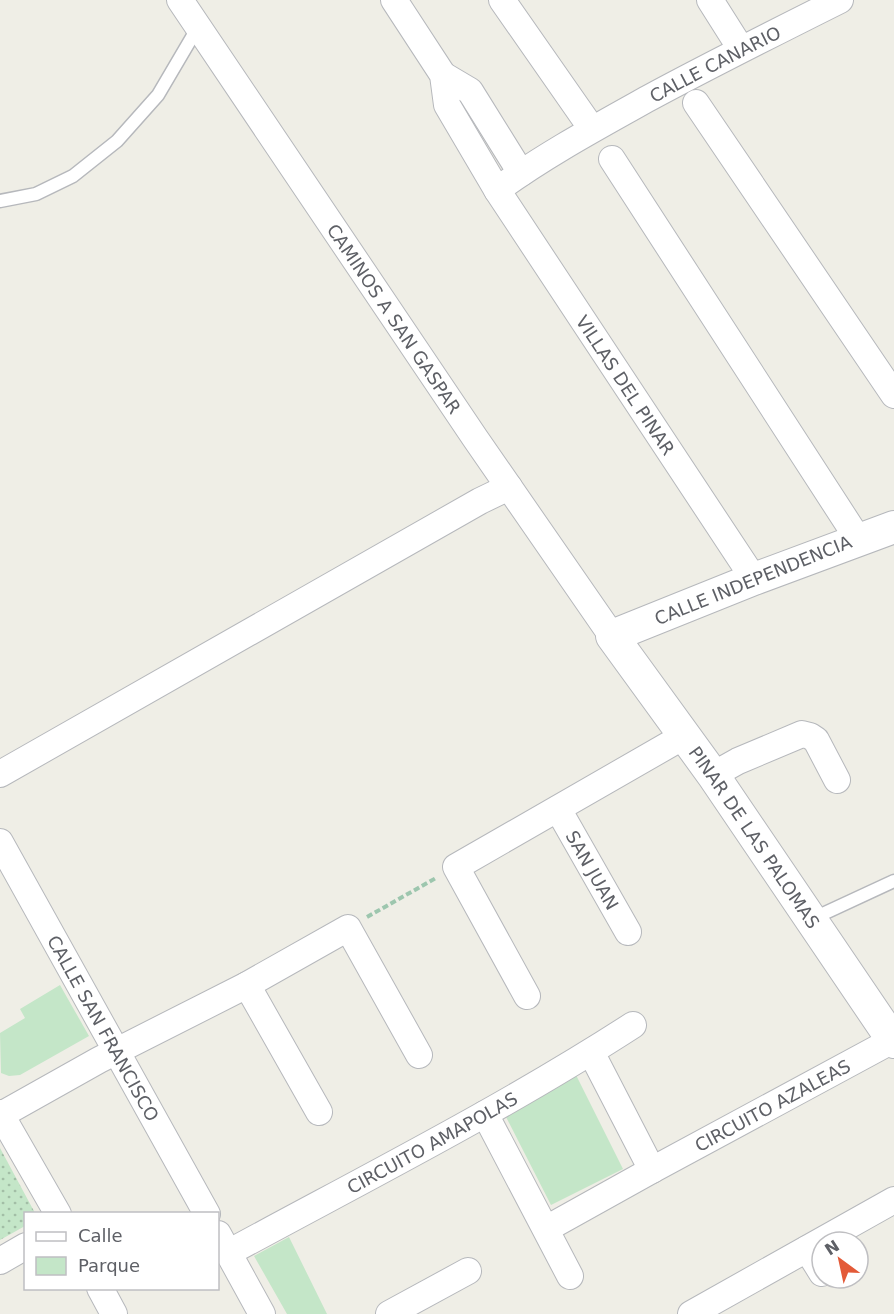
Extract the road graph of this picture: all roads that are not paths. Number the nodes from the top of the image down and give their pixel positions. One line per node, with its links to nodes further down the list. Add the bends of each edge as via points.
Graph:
1 (180, 0): 6 (street, CAMINOS A SAN GASPAR)
2 (394, 0): 8 (street, VILLAS DEL PINAR)
3 (502, 0): 10 (street)
4 (710, 0): 7 (street)
5 (840, 0): 7 (street, CALLE CANARIO)
6 (198, 27): 14 (lane, via 158,95 117,141 73,176 36,194); 16 (street, CAMINOS A SAN GASPAR)
7 (741, 49): 10 (street, CALLE CANARIO)
8 (443, 75): 12 (street, VILLAS DEL PINAR, via 470,91); 13 (street, VILLAS DEL PINAR, via 447,105)
9 (696, 103): 15 (street)
10 (592, 129): 12 (street)
11 (612, 159): 18 (street)
12 (521, 173): 13 (street)
13 (497, 190): 19 (street, VILLAS DEL PINAR)
14 (0, 201)
15 (894, 395)
16 (509, 487): 20 (street, CAMINOS A SAN GASPAR); 22 (street)
17 (894, 527): 18 (street, CALLE INDEPENDENCIA)
18 (858, 539): 19 (street, CALLE INDEPENDENCIA)
19 (754, 579): 20 (street, CALLE INDEPENDENCIA)
20 (612, 636): 21 (street, PINAR DE LAS PALOMAS)
21 (684, 736): 23 (street, PINAR DE LAS PALOMAS); 25 (street)
22 (0, 774)
23 (713, 775): 24 (street, via 738,760 802,734 816,740); 28 (street, PINAR DE LAS PALOMAS)
24 (837, 780)
25 (558, 809): 29 (street, SAN JUAN); 31 (street, via 456,867)
26 (0, 842): 34 (street, CALLE SAN FRANCISCO)
27 (894, 881): 28 (lane)
28 (811, 919): 33 (street, PINAR DE LAS PALOMAS)
29 (628, 932)
30 (246, 985): 34 (street); 36 (street, via 348,928); 37 (street)
31 (527, 996)
32 (633, 1025): 35 (street, CIRCUITO AMAPOLAS)
33 (893, 1041): 40 (street, CIRCUITO AZALEAS)
34 (118, 1052): 38 (street); 43 (street, CALLE SAN FRANCISCO)
35 (591, 1052): 39 (street, CIRCUITO AMAPOLAS); 40 (street)
36 (419, 1055)
37 (319, 1112)
38 (0, 1114): 42 (street)
39 (485, 1114): 44 (street); 45 (street, CIRCUITO AMAPOLAS)
40 (652, 1170): 44 (street, CIRCUITO AZALEAS)
41 (894, 1200): 47 (street)
42 (57, 1212)
43 (206, 1212)
44 (546, 1229): 51 (street)
45 (223, 1243): 55 (street)
46 (24, 1247): 49 (street)
47 (807, 1249): 48 (street); 53 (street)
48 (810, 1254)
49 (0, 1261)
50 (468, 1271): 56 (street)
51 (570, 1276)
52 (101, 1290): 54 (street)
53 (717, 1308): 57 (street)
54 (114, 1314)
55 (262, 1314)
56 (389, 1314)
57 (691, 1314)

